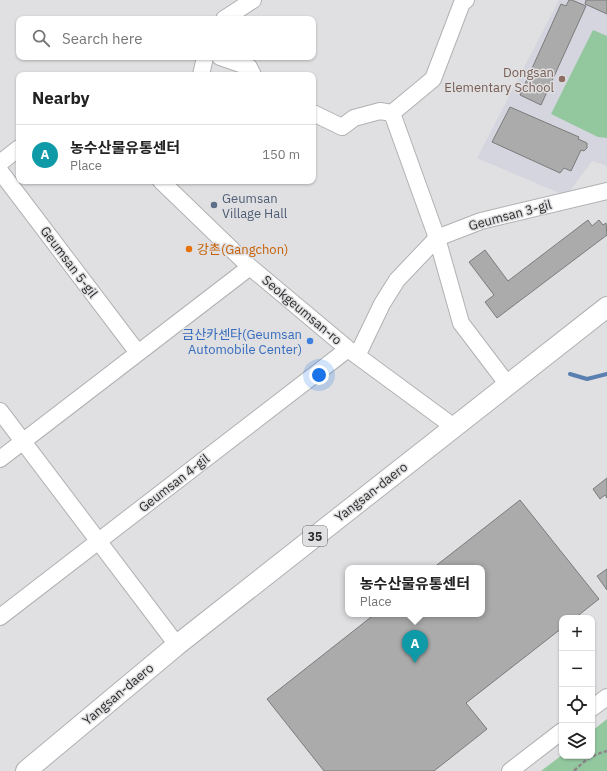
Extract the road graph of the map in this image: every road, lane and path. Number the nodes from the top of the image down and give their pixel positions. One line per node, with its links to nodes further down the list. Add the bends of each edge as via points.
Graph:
1 (253, 0): 3 (street)
2 (466, 0): 8 (street, via 462,3 433,79)
3 (229, 16)
4 (204, 60): 6 (street)
5 (229, 60): 7 (street, via 249,67)
6 (202, 72)
7 (252, 72)
8 (392, 113): 9 (street, via 380,111 354,118 342,127); 15 (street)
9 (316, 114)
10 (16, 150): 11 (street)
11 (0, 162)
12 (0, 171): 19 (street, Geumsan 5-gil)
13 (164, 184): 16 (street, Seokgeumsan-ro)
14 (607, 191): 15 (street, Geumsan 3-gil, via 481,221)
15 (437, 238): 18 (street, Geumsan 3-gil, via 397,280); 20 (street, via 461,323)
16 (250, 267): 18 (street, Seokgeumsan-ro); 19 (street)
17 (607, 307): 20 (main road, Yangsan-daero / 35)
18 (353, 352): 22 (street, Seokgeumsan-ro); 25 (street, Geumsan 4-gil)
19 (138, 353): 23 (street)
20 (508, 384): 22 (main road, Yangsan-daero / 35)
21 (0, 411): 23 (street)
22 (454, 427): 27 (main road, Yangsan-daero / 35)
23 (23, 441): 24 (street); 25 (street)
24 (0, 459)
25 (99, 541): 26 (street, Geumsan 4-gil); 27 (street)
26 (0, 617)
27 (177, 645): 32 (main road, Yangsan-daero / 35)
28 (607, 697): 29 (street)
29 (595, 706)
30 (559, 733): 33 (street)
31 (607, 752): 34 (path, via 586,760)
32 (26, 771)
33 (510, 771)
34 (574, 771)

